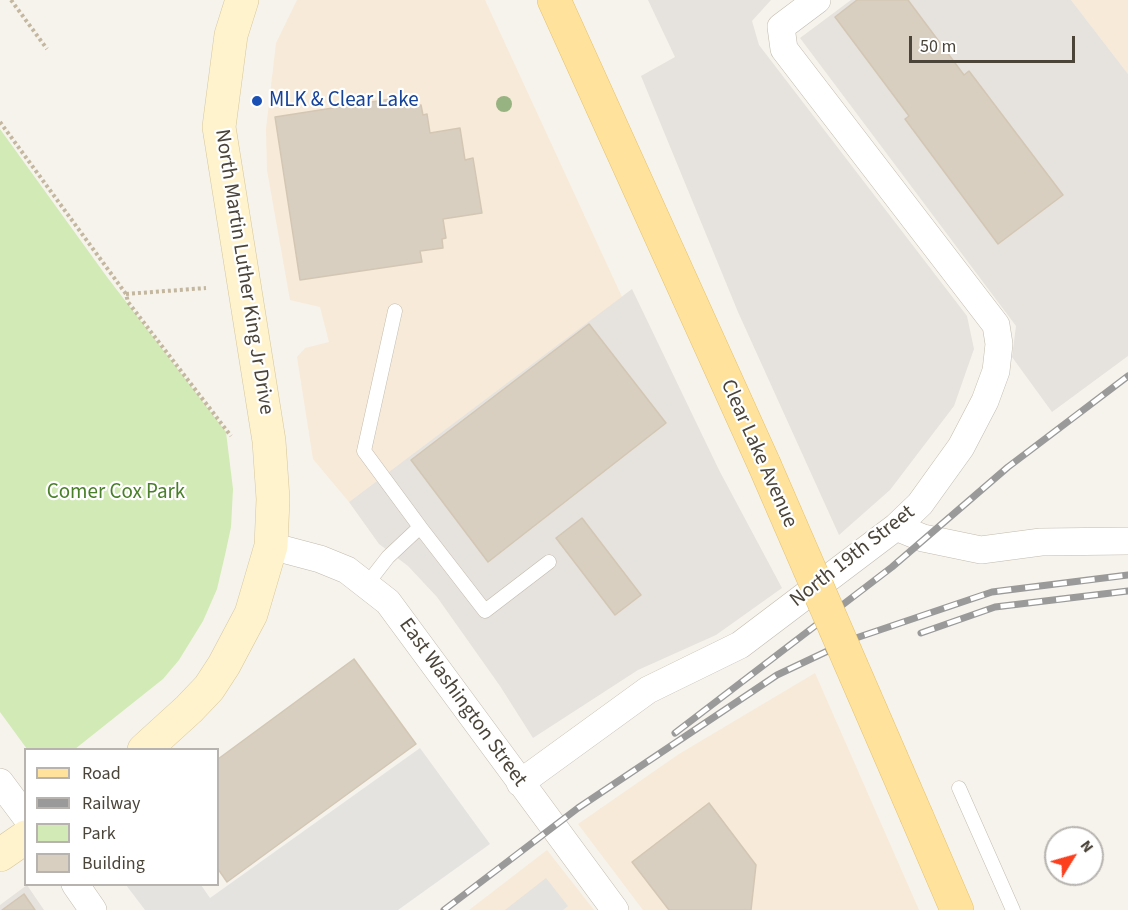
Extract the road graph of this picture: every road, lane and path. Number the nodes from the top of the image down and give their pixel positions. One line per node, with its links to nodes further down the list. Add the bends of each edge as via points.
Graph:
1 (11, 0): 5 (path)
2 (242, 0): 14 (street, North Martin Luther King Jr Drive, via 231,35 219,127 269,441)
3 (554, 0): 27 (main road, Clear Lake Avenue, bridge, via 764,464)
4 (817, 0): 12 (street, North 19th Street, via 781,27 784,49 996,325 999,344 996,371 985,401 954,456 920,504)
5 (47, 48)
6 (1, 126): 8 (path)
7 (207, 288): 8 (path)
8 (126, 294): 10 (path, via 128,302)
9 (395, 311): 11 (lane, via 364,451)
10 (231, 436)
11 (420, 527): 15 (lane, via 485,612); 16 (lane, via 388,557)
12 (896, 527): 13 (street, via 923,538 981,550 1041,542); 19 (street, North 19th Street, via 740,645 648,690)
13 (1128, 541)
14 (271, 546): 16 (street, East Washington Street, via 320,559); 17 (street, North Martin Luther King Jr Drive, via 251,614 224,664 209,688)
15 (549, 562)
16 (367, 584): 19 (street, East Washington Street, via 407,626)
17 (146, 748)
18 (0, 782): 21 (street)
19 (520, 783): 26 (street, East Washington Street)
20 (959, 788): 28 (lane)
21 (24, 814)
22 (24, 838): 23 (street)
23 (0, 855)
24 (76, 886): 25 (street)
25 (93, 910)
26 (615, 910)
27 (957, 910)
28 (1013, 910)

